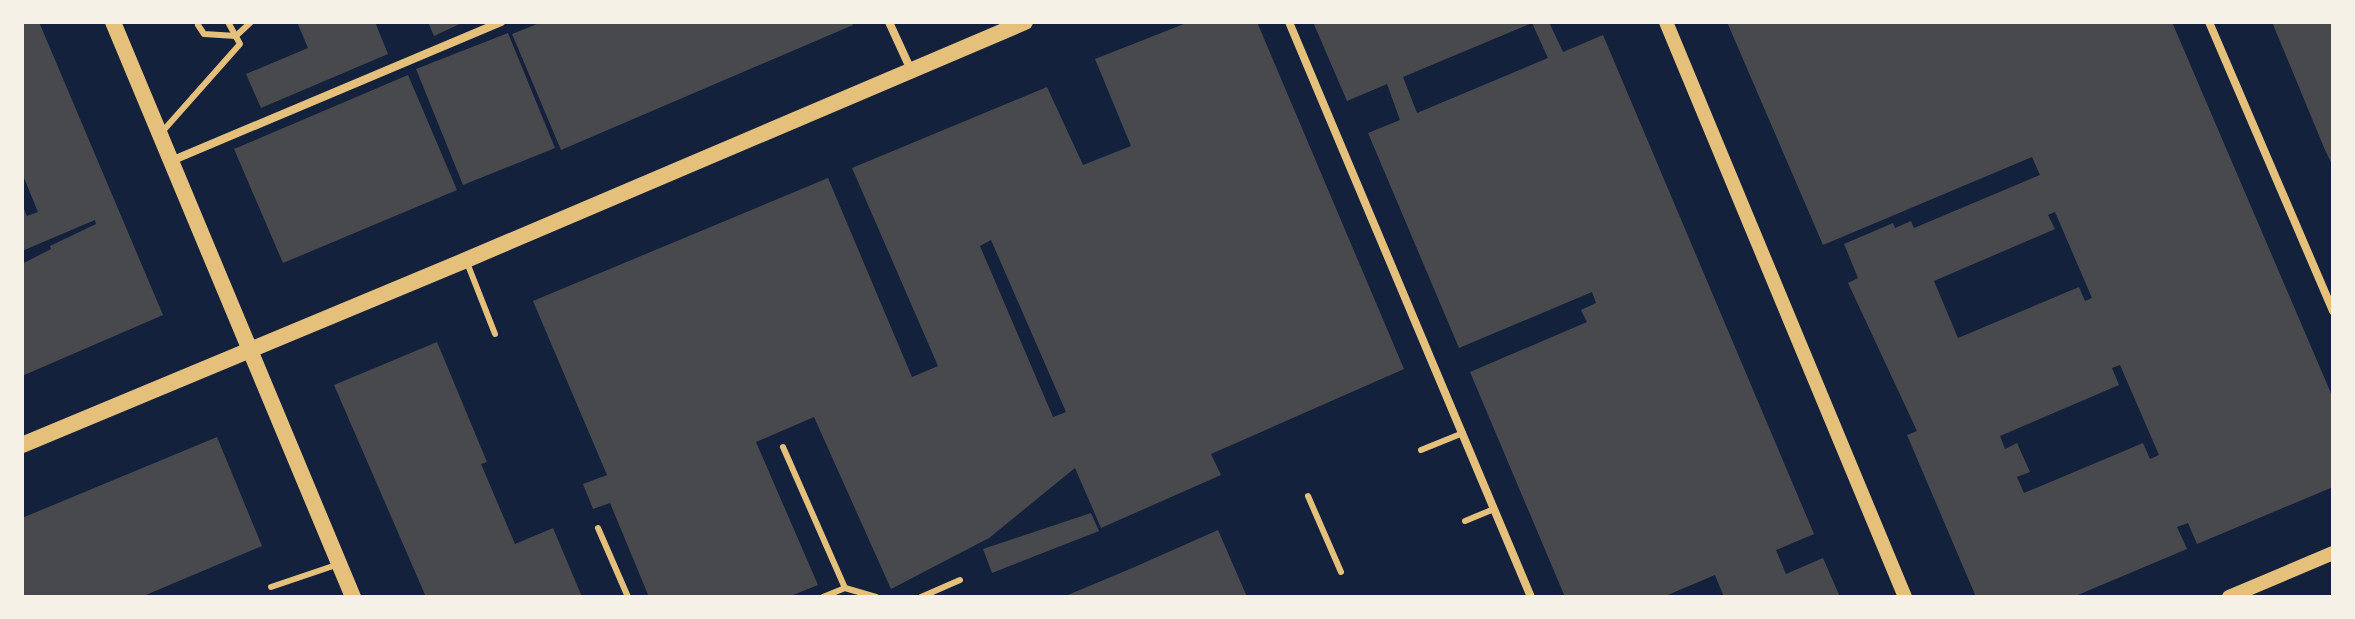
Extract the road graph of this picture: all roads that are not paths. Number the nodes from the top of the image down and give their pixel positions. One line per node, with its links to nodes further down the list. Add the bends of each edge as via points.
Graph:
1 (113, 22): 13 (main road)
2 (228, 22): 11 (lane)
3 (251, 22): 11 (lane)
4 (501, 22): 14 (street)
5 (889, 22): 12 (street)
6 (1025, 22): 12 (main road)
7 (1289, 22): 19 (street)
8 (1666, 22): 39 (street)
9 (2209, 22): 16 (street)
10 (198, 25): 11 (lane, via 204,34)
11 (236, 36): 13 (lane, via 240,44)
12 (911, 70): 15 (main road)
13 (160, 135): 14 (main road)
14 (171, 161): 18 (main road)
15 (466, 260): 17 (lane); 18 (main road)
16 (2333, 311)
17 (495, 334)
18 (251, 351): 20 (main road); 28 (main road)
19 (1463, 433): 22 (lane); 24 (street)
20 (22, 445)
21 (783, 447): 32 (lane)
22 (1421, 450)
23 (1308, 496): 29 (lane)
24 (1494, 509): 25 (lane); 38 (street)
25 (1465, 521)
26 (598, 528): 34 (lane)
27 (2333, 553): 40 (street)
28 (339, 564): 31 (lane); 33 (main road)
29 (1341, 572)
30 (960, 580): 37 (lane)
31 (271, 587)
32 (845, 588): 35 (lane); 36 (lane)
33 (353, 597)
34 (628, 597)
35 (823, 597)
36 (876, 597)
37 (921, 597)
38 (1531, 597)
39 (1905, 597)
40 (2229, 597)

